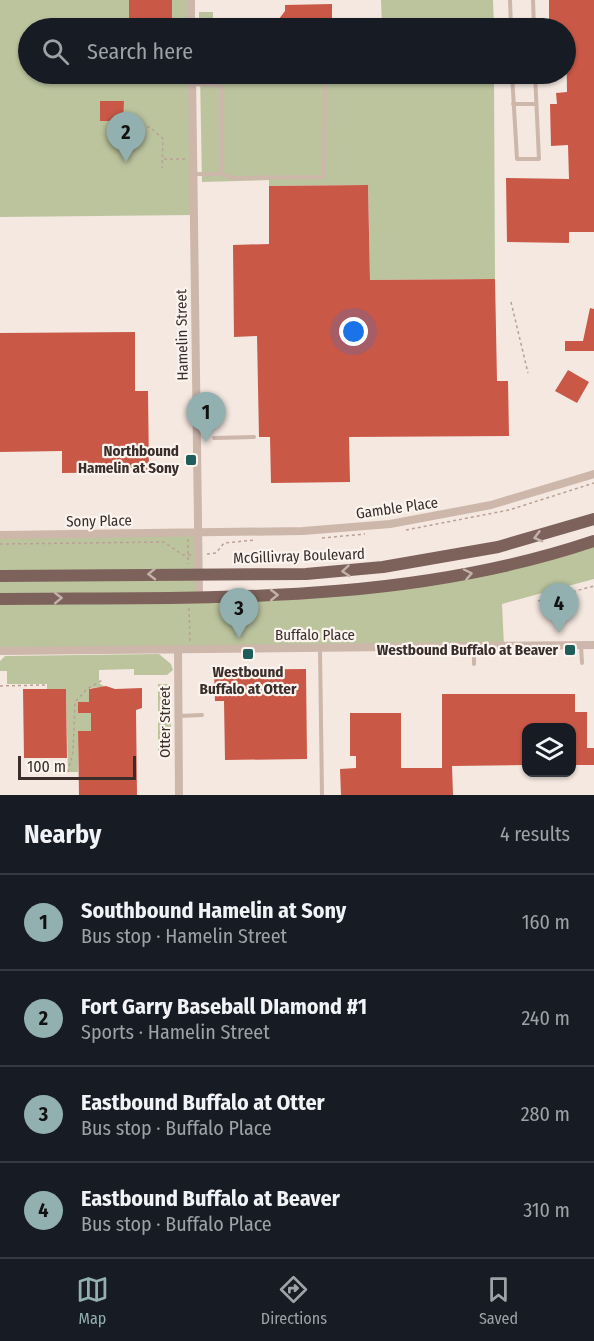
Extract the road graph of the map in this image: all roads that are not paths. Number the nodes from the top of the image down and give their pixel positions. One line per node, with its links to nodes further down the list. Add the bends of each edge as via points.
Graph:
1 (191, 0): 4 (street)
2 (510, 0): 5 (lane)
3 (533, 0): 6 (lane)
4 (191, 18)
5 (511, 18)
6 (534, 18)
7 (192, 84): 13 (street, Hamelin Street); 14 (lane, via 219,85 222,90)
8 (326, 84): 14 (lane, via 324,177 233,178)
9 (512, 84): 11 (lane)
10 (535, 84): 12 (lane)
11 (513, 104): 12 (lane); 12 (lane, via 517,159 539,159)
12 (535, 104)
13 (194, 174): 14 (lane); 19 (street, Hamelin Street)
14 (222, 174)
15 (254, 437): 16 (lane)
16 (214, 438)
17 (594, 474): 19 (street, Gamble Place, via 510,500 399,523 303,531)
18 (594, 519): 22 (main road, McGillivray Boulevard, one-way to 22, via 508,545 415,563 306,574)
19 (199, 533): 20 (street, Sony Place); 22 (street, Hamelin Street)
20 (0, 535)
21 (594, 541): 25 (main road, one-way to 21, via 402,586 508,566)
22 (194, 572): 23 (main road, McGillivray Boulevard, one-way to 23); 25 (street, Hamelin Street)
23 (0, 576)
24 (0, 599): 25 (main road, one-way to 25)
25 (194, 599)
26 (581, 645): 27 (street, Buffalo Place); 28 (street, Buffalo Place); 32 (lane)
27 (594, 645)
28 (474, 646): 30 (street, Buffalo Place); 33 (lane)
29 (178, 649): 30 (street, Buffalo Place); 31 (street, Buffalo Place); 34 (street, Otter Street)
30 (320, 649): 37 (lane)
31 (0, 651)
32 (582, 663)
33 (474, 664)
34 (179, 716): 35 (lane); 36 (street, Otter Street)
35 (202, 716)
36 (179, 795)
37 (322, 795)

